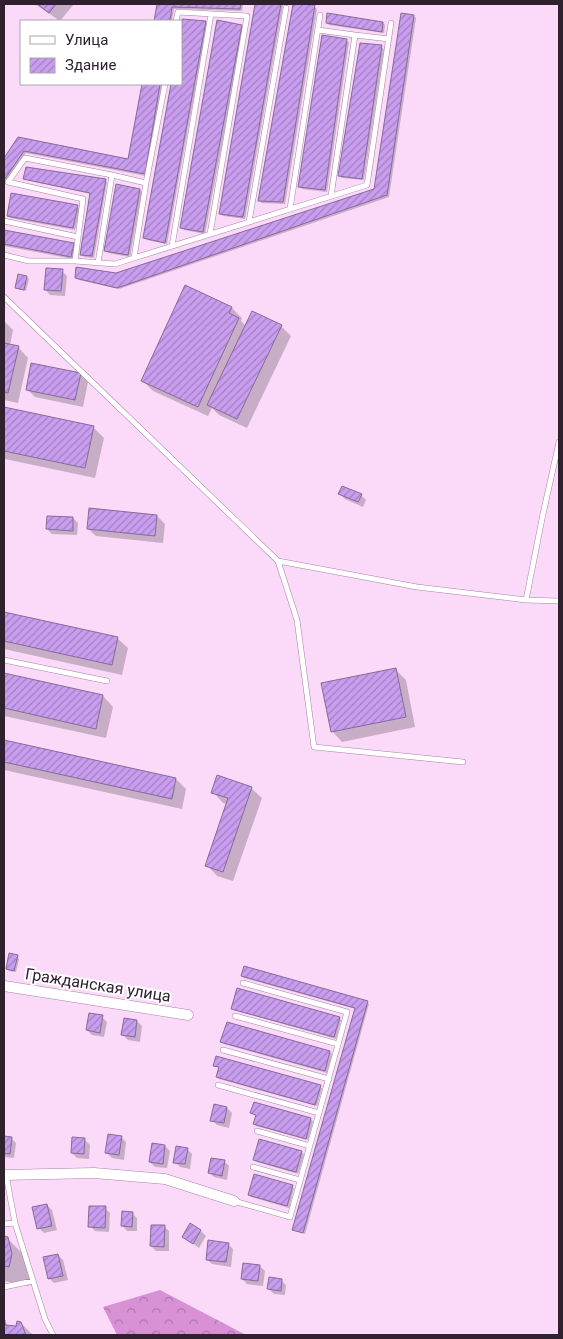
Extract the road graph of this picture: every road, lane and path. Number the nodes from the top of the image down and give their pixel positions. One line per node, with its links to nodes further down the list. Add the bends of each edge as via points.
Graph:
1 (286, 8): 17 (lane)
2 (211, 14): 4 (lane, via 178,12); 18 (lane, via 247,16); 20 (lane)
3 (320, 15): 6 (lane)
4 (176, 20)
5 (391, 22): 8 (lane)
6 (318, 30): 7 (lane); 15 (lane)
7 (354, 35): 8 (lane); 14 (lane)
8 (389, 39): 14 (lane, via 367,185)
9 (165, 85): 12 (lane)
10 (112, 175): 11 (lane, via 25,158); 12 (lane); 24 (lane)
11 (8, 182): 13 (lane); 19 (lane, via 83,199)
12 (146, 183): 22 (lane)
13 (4, 189)
14 (331, 196): 15 (lane)
15 (290, 209): 17 (lane)
16 (4, 221): 19 (lane)
17 (249, 222): 18 (lane)
18 (210, 234): 20 (lane)
19 (78, 237): 23 (lane)
20 (172, 246): 22 (lane)
21 (4, 255): 23 (lane, via 29,261)
22 (134, 258): 24 (lane, via 114,264)
23 (75, 261): 24 (lane)
24 (98, 262)
25 (4, 297): 27 (lane)
26 (559, 442): 28 (lane)
27 (278, 561): 28 (lane, via 417,587); 32 (lane, via 297,620 314,748)
28 (526, 600): 29 (lane)
29 (559, 602)
30 (4, 660): 31 (lane)
31 (108, 681)
32 (463, 762)
33 (243, 983): 37 (lane, via 347,1012)
34 (4, 986): 35 (street, Гражданская улица)
35 (188, 1015)
36 (234, 1016): 37 (lane)
37 (338, 1044): 39 (lane)
38 (223, 1050): 39 (lane)
39 (329, 1079): 41 (lane)
40 (218, 1085): 41 (lane)
41 (319, 1113): 43 (lane)
42 (257, 1132): 43 (lane)
43 (310, 1146): 46 (lane)
44 (253, 1167): 46 (lane)
45 (5, 1175): 47 (street, via 94,1173 165,1179); 48 (lane)
46 (300, 1180): 47 (lane, via 290,1217)
47 (234, 1202)
48 (15, 1223): 49 (lane); 50 (lane)
49 (4, 1224)
50 (33, 1281): 51 (lane); 52 (lane)
51 (4, 1288)
52 (52, 1335)

